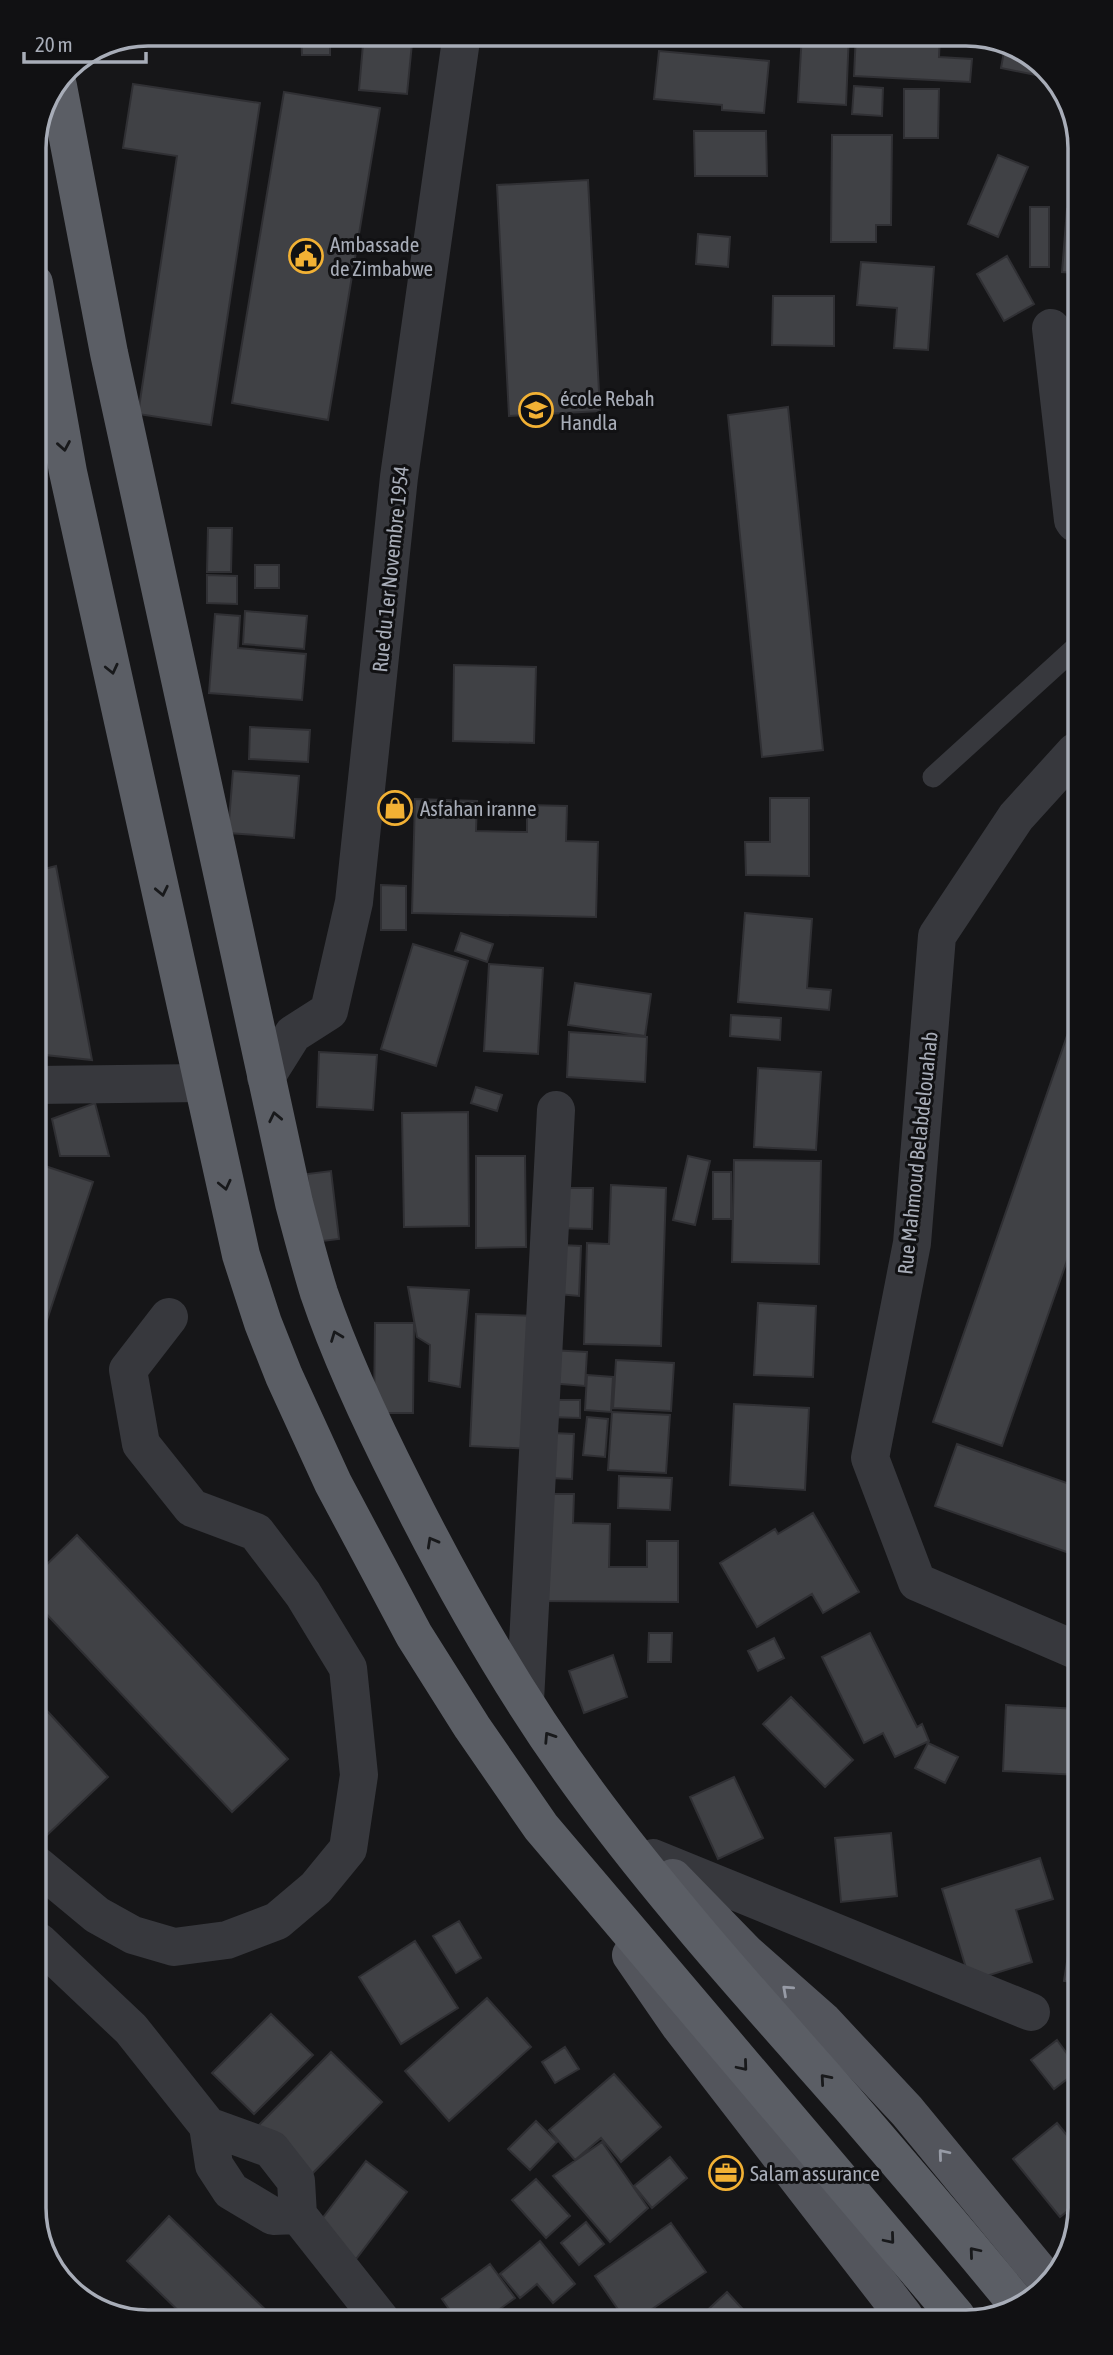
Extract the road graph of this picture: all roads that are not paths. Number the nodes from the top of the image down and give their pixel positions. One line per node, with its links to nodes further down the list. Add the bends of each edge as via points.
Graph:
1 (460, 46): 9 (street, Rue du 1er Novembre 1954, via 400,477 354,902 329,1011 293,1034)
2 (60, 96): 9 (highway, via 109,353)
3 (1051, 328): 5 (street)
4 (46, 349): 10 (highway, one-way to 10, via 68,472)
5 (1068, 466)
6 (1068, 654): 8 (lane)
7 (1068, 760): 14 (street, Rue Mahmoud Belabdelouahab, via 1016,817 937,936 912,1244 870,1458 917,1582)
8 (933, 777)
9 (266, 1077): 15 (highway, one-way to 9, via 426,1530 348,1366 320,1294 294,1203)
10 (202, 1083): 11 (street); 17 (highway, one-way to 17, via 241,1255 303,1420 414,1635)
11 (46, 1085)
12 (556, 1110): 15 (street)
13 (169, 1317): 19 (street, via 128,1370 141,1444 192,1508 256,1532 303,1594 348,1668 359,1774 348,1849 316,1888 277,1921 227,1940 174,1947 133,1935 97,1915)
14 (1068, 1647)
15 (525, 1701): 16 (highway, one-way to 15)
16 (588, 1793): 18 (main road); 25 (highway, one-way to 16, via 711,1950)
17 (541, 1827): 27 (main road, via 680,2026); 28 (highway, one-way to 28)
18 (653, 1858): 21 (street); 24 (main road, one-way to 18, via 897,2101 822,2021 746,1954)
19 (45, 1872)
20 (45, 1948): 22 (street, via 131,2029)
21 (1031, 2012)
22 (208, 2126): 23 (street, via 271,2149 296,2180); 23 (street, via 214,2165 231,2191 273,2216)
23 (298, 2215): 26 (street)
24 (1042, 2275)
25 (1012, 2298)
26 (373, 2309)
27 (899, 2310)
28 (951, 2310)

